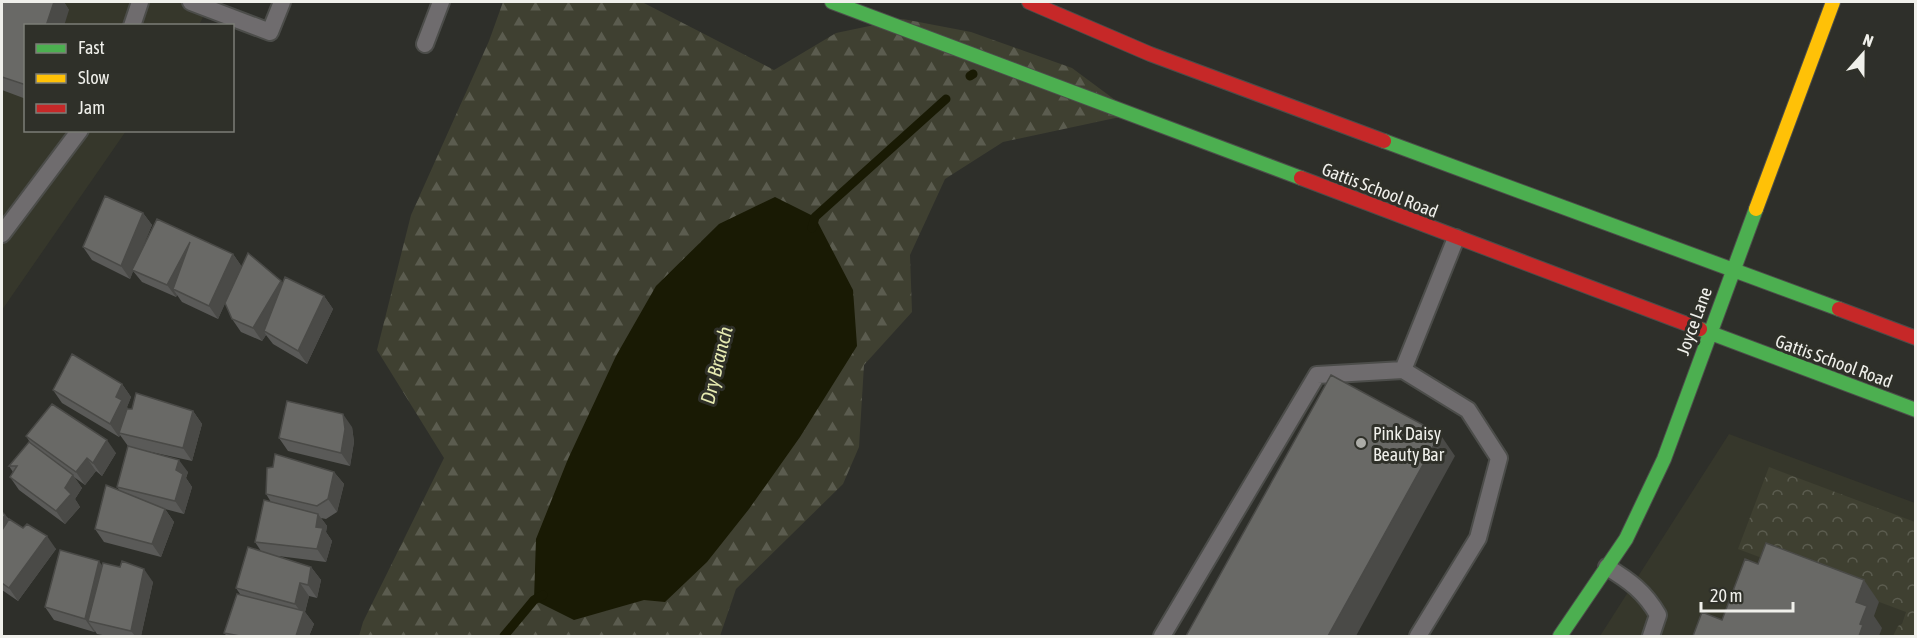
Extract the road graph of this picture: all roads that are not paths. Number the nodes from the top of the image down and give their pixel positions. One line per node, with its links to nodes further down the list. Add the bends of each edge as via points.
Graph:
1 (140, 2): 8 (lane)
2 (191, 2): 3 (lane, via 270,32)
3 (282, 2)
4 (441, 2): 9 (lane)
5 (831, 2): 12 (main road, Gattis School Road)
6 (1029, 2): 13 (main road, via 1150,54)
7 (1833, 2): 13 (main road, Joyce Lane)
8 (133, 24)
9 (425, 44)
10 (78, 132): 11 (lane)
11 (2, 234)
12 (1456, 238): 14 (main road, Gattis School Road); 16 (lane)
13 (1732, 269): 14 (main road, Joyce Lane); 15 (main road)
14 (1709, 334): 17 (main road, Gattis School Road); 18 (main road, Joyce Lane, via 1664,459 1626,539)
15 (1916, 338)
16 (1403, 370): 19 (lane, via 1317,375); 20 (lane, via 1468,410 1499,459 1479,538)
17 (1916, 410)
18 (1607, 567): 21 (main road, Joyce Lane); 22 (lane, via 1637,585 1648,598 1658,615)
19 (1162, 636)
20 (1419, 636)
21 (1560, 636)
22 (1652, 636)

